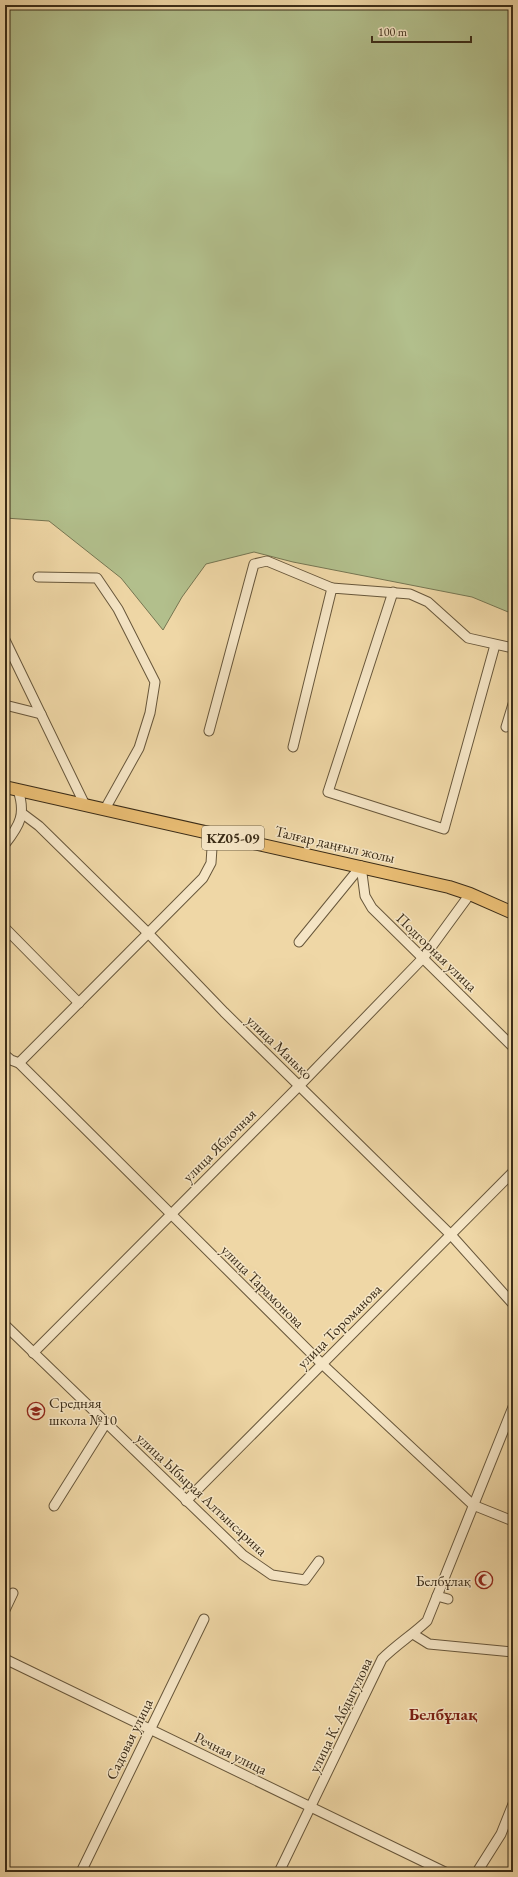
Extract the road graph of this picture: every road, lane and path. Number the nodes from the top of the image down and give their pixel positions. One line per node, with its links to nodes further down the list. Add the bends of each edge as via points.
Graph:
1 (38, 577): 16 (street, via 97,578 118,609 154,682 150,713 139,748)
2 (332, 588): 3 (street); 11 (street, via 267,561 254,564); 12 (street)
3 (393, 592): 5 (street, via 410,594 428,602 468,638); 5 (street, via 328,792 444,829)
4 (5, 640): 9 (street)
5 (495, 646): 6 (street)
6 (513, 648)
7 (513, 704): 10 (street)
8 (5, 705): 9 (street)
9 (41, 714): 15 (street)
10 (506, 727)
11 (210, 730)
12 (292, 747)
13 (5, 787): 14 (main road, Талғар даңғыл жолы / KZ05-09)
14 (18, 790): 15 (main road, Талғар даңғыл жолы / KZ05-09); 17 (street)
15 (85, 804): 16 (main road, Талғар даңғыл жолы / KZ05-09)
16 (105, 809): 18 (main road, Талғар даңғыл жолы / KZ05-09)
17 (23, 814): 19 (street); 24 (street, улица Манько, via 39,826)
18 (213, 833): 20 (main road, Талғар даңғыл жолы / KZ05-09); 24 (street, via 212,855 203,878)
19 (5, 844)
20 (361, 866): 21 (main road, Талғар даңғыл жолы / KZ05-09); 25 (street); 26 (street, Подгорная улица, via 368,902)
21 (470, 894): 22 (main road, Талғар даңғыл жолы / KZ05-09); 26 (street, улица Яблочная)
22 (513, 913)
23 (5, 928): 27 (street)
24 (148, 933): 27 (street); 30 (street, улица Манько, via 224,1012)
25 (299, 942)
26 (424, 957): 28 (street, Подгорная улица); 30 (street, улица Яблочная)
27 (78, 1003): 29 (street)
28 (513, 1047)
29 (10, 1061): 32 (street, улица Тарамонова)
30 (300, 1085): 32 (street, улица Яблочная); 33 (street, улица Манько)
31 (513, 1172): 33 (street, улица Тороманова)
32 (171, 1213): 36 (street, улица Яблочная); 37 (street, улица Тарамонова)
33 (452, 1236): 34 (street, улица Манько); 37 (street, улица Тороманова)
34 (513, 1304)
35 (6, 1329): 36 (street, улица Ыбырая Алтынсарина)
36 (33, 1353): 39 (street, улица Ыбырая Алтынсарина)
37 (321, 1363): 40 (street, улица Тороманова); 41 (street, улица Тарамонова)
38 (513, 1407): 41 (street, улица К. Абдыгулова)
39 (106, 1423): 40 (street, улица Ыбырая Алтынсарина); 42 (street)
40 (186, 1501): 44 (street, улица Ыбырая Алтынсарина, via 243,1555 272,1576 305,1580)
41 (473, 1505): 43 (street, улица Тарамонова); 46 (street, улица К. Абдыгулова)
42 (54, 1506)
43 (513, 1521)
44 (319, 1561)
45 (14, 1593): 48 (street)
46 (437, 1596): 47 (street); 50 (street, улица К. Абдыгулова, via 427,1621)
47 (448, 1599)
48 (5, 1610)
49 (204, 1619): 53 (street, Садовая улица)
50 (414, 1634): 51 (street, via 429,1644); 55 (street, улица К. Абдыгулова, via 397,1644 382,1659)
51 (513, 1652)
52 (5, 1659): 53 (street, Речная улица)
53 (149, 1729): 55 (street, Речная улица); 56 (street, Садовая улица)
54 (513, 1804): 59 (street, via 501,1834)
55 (311, 1807): 57 (street, улица К. Абдыгулова); 58 (street, Речная улица)
56 (81, 1872)
57 (279, 1872)
58 (445, 1872)
59 (477, 1872)

